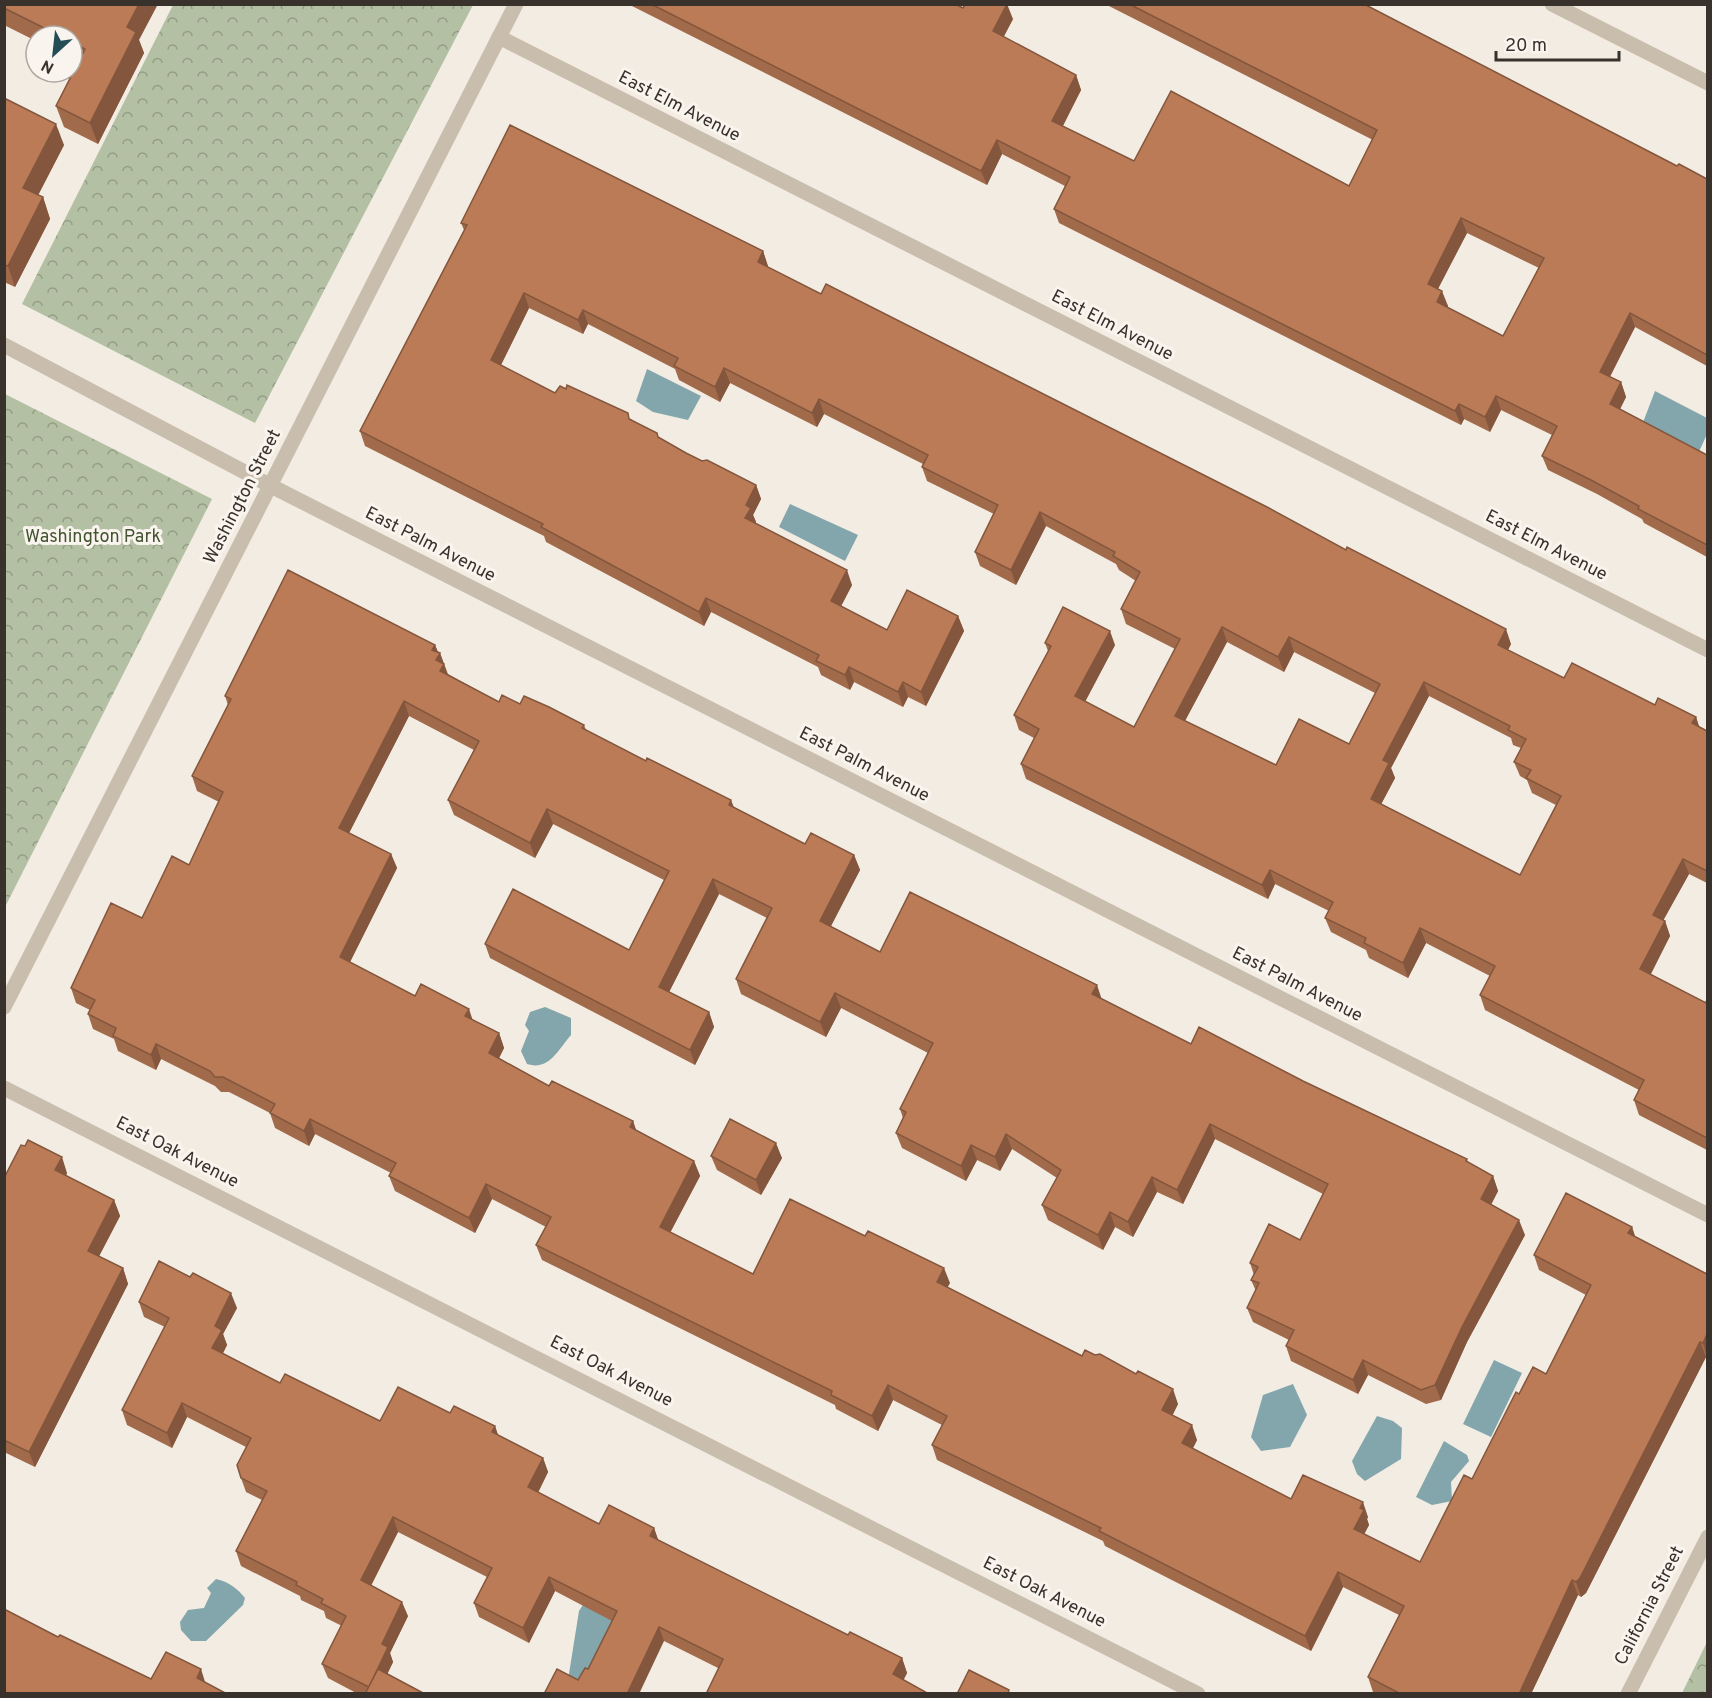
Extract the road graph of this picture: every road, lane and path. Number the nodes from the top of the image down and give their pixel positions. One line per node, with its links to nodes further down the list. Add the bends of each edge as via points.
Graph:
1 (516, 4): 3 (street, Washington Street)
2 (1552, 4): 4 (street)
3 (499, 37): 6 (street, Washington Street); 7 (street, East Elm Avenue)
4 (1707, 83)
5 (4, 345): 6 (street, East Palm Avenue)
6 (271, 486): 8 (street, Washington Street); 10 (street, East Palm Avenue)
7 (1707, 650)
8 (4, 1007)
9 (4, 1088): 12 (street, East Oak Avenue)
10 (1707, 1215)
11 (1707, 1537): 13 (street, California Street)
12 (1198, 1694)
13 (1628, 1694)

